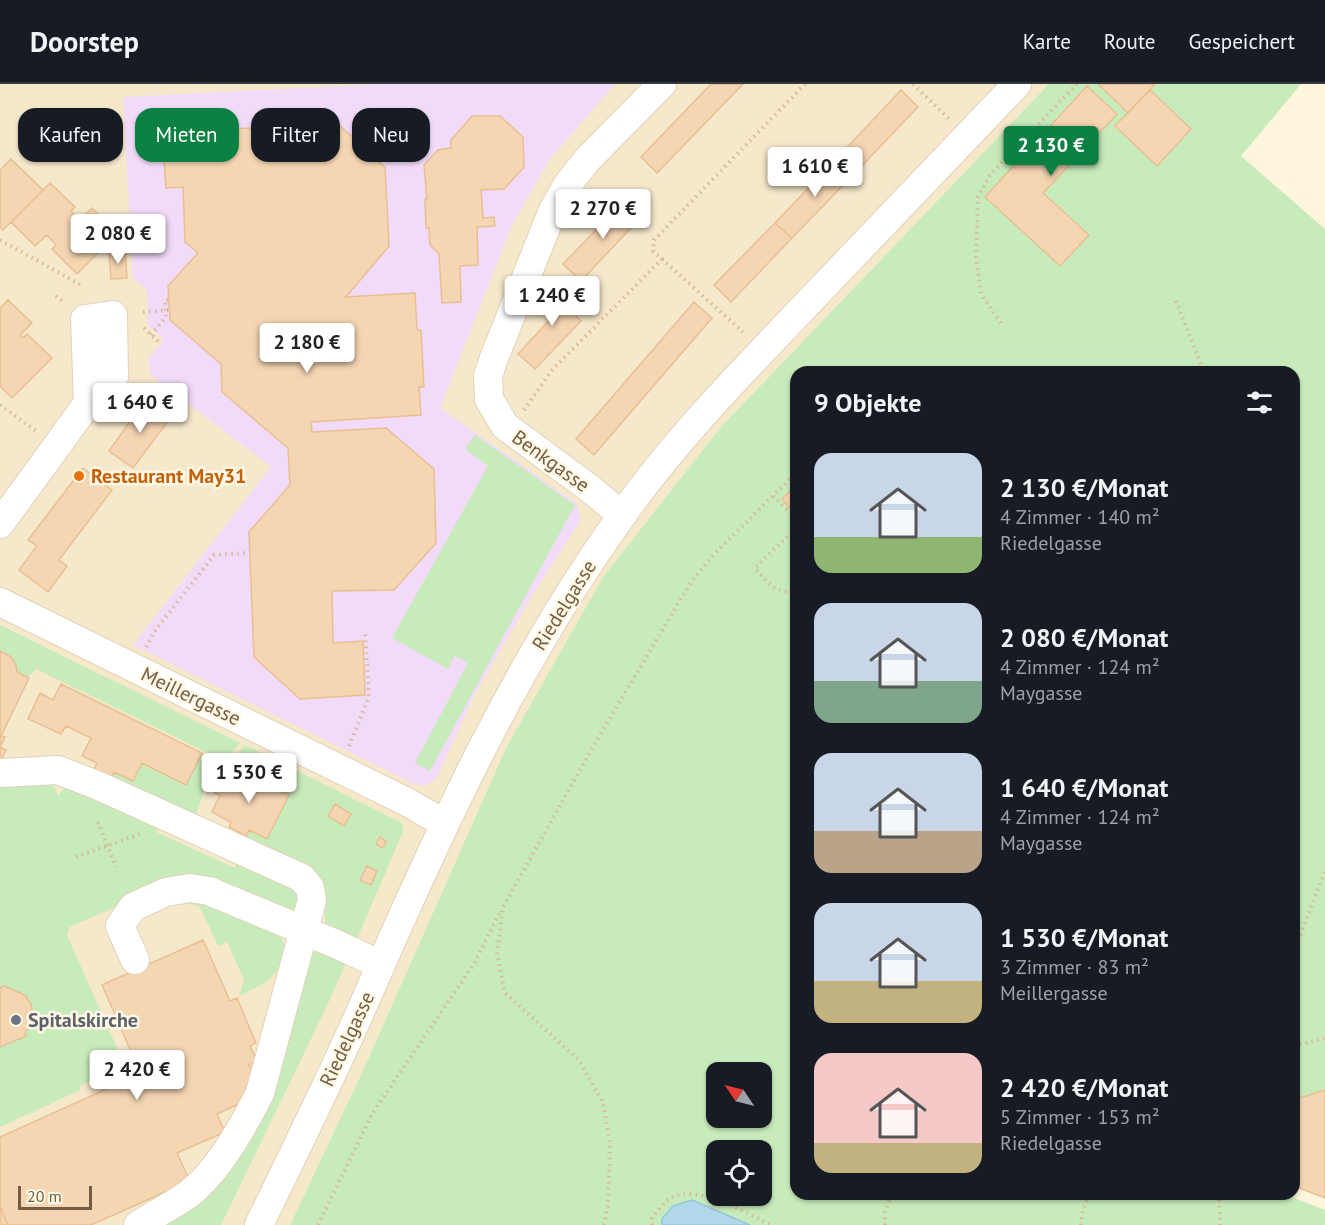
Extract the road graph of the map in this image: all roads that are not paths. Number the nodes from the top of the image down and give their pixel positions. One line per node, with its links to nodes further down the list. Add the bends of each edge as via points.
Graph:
1 (662, 84): 4 (street, Benkgasse, via 568,184 553,210 488,376 489,399 510,431)
2 (1017, 84): 4 (street, Riedelgasse, via 763,350 698,421)
3 (88, 404): 5 (street)
4 (622, 515): 8 (street, Riedelgasse, via 549,627)
5 (0, 524)
6 (0, 602): 8 (street, Meillergasse)
7 (0, 774): 9 (street, via 58,770 302,878 310,888 312,900)
8 (445, 824): 11 (street, Riedelgasse)
9 (303, 931): 10 (street, via 209,891 190,888 166,892 133,907 120,926); 11 (street); 12 (street, via 260,1094 245,1123 205,1180)
10 (135, 960)
11 (381, 965): 13 (street, Riedelgasse)
12 (138, 1225)
13 (259, 1225)

